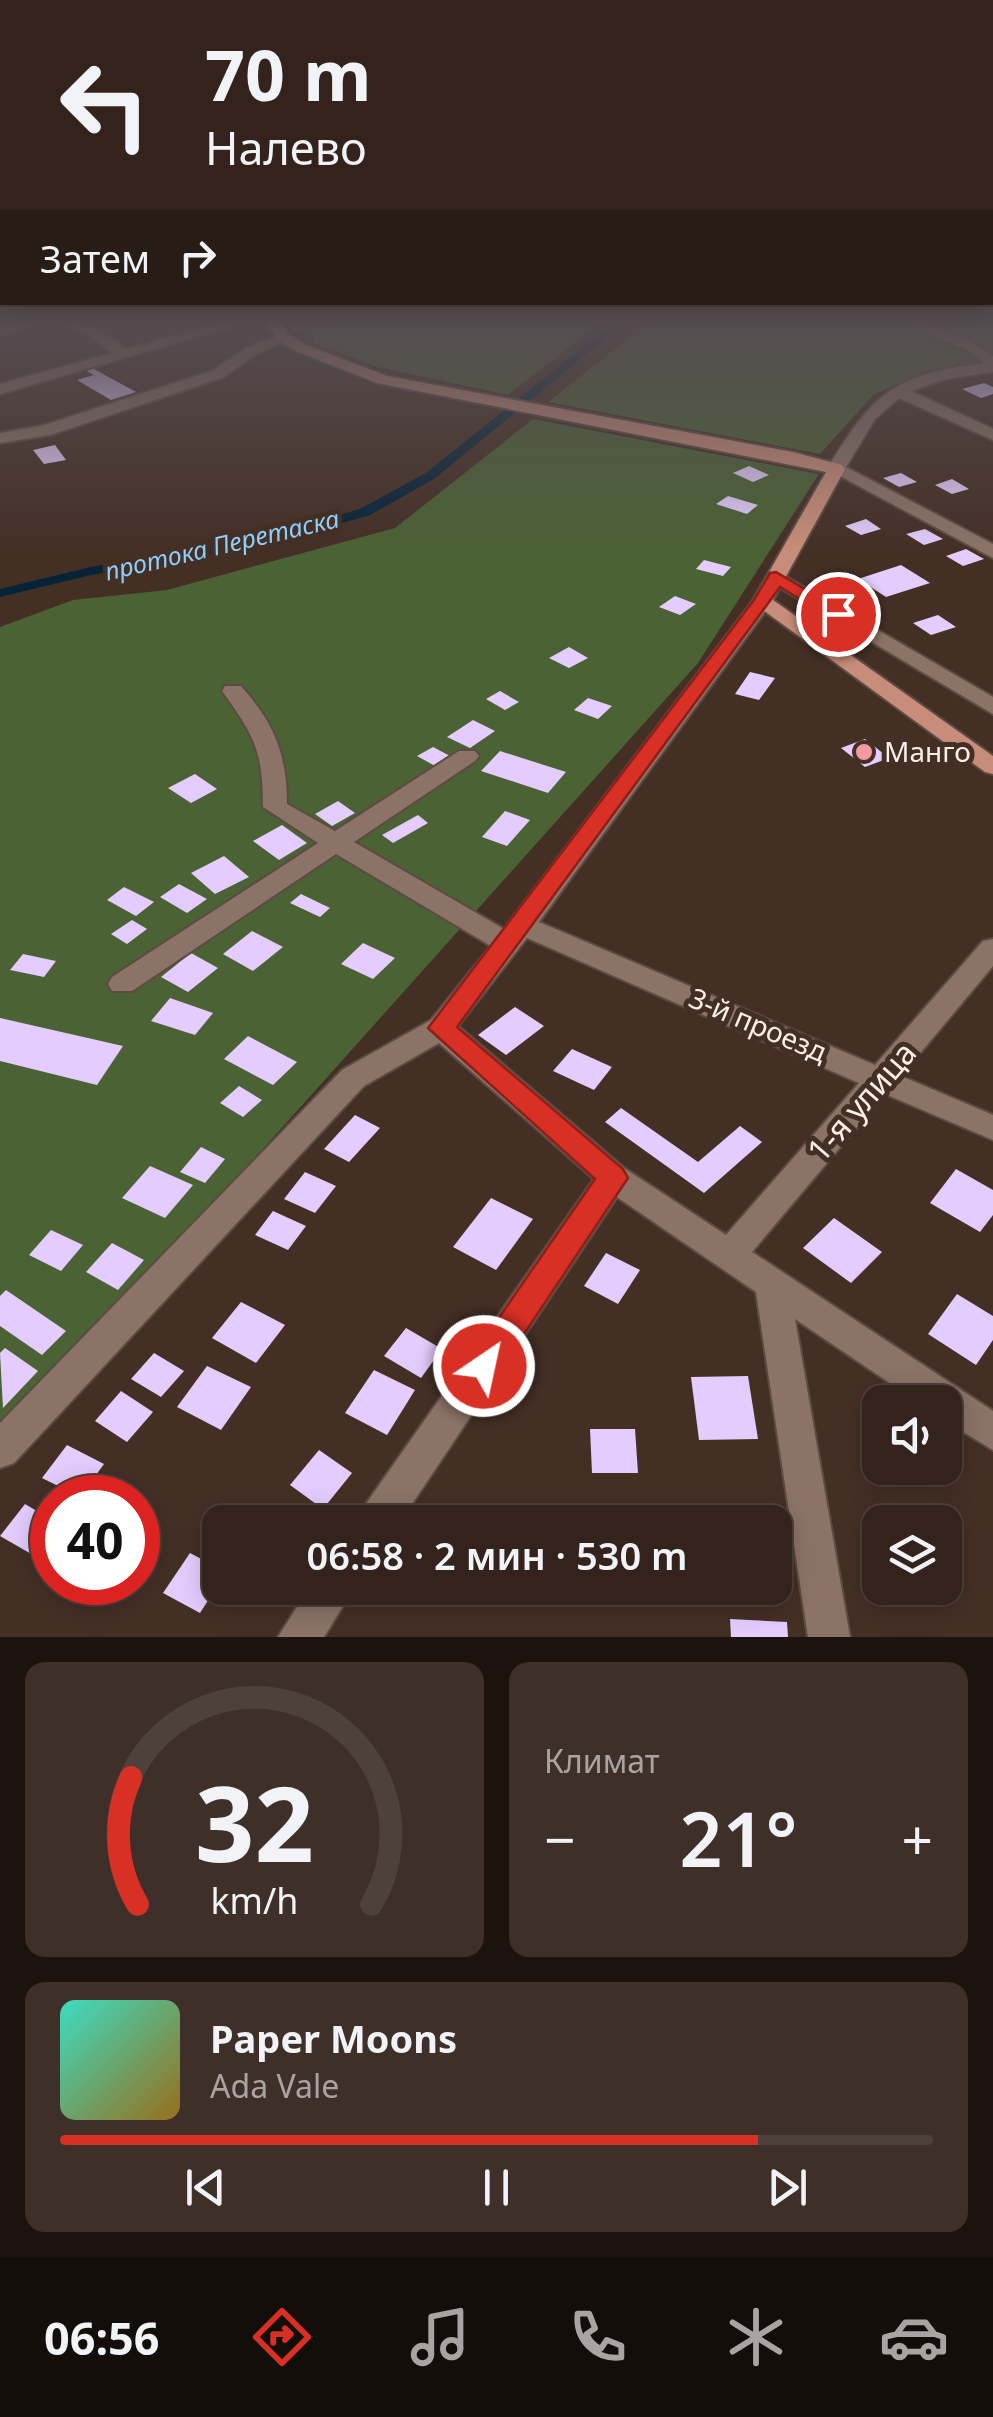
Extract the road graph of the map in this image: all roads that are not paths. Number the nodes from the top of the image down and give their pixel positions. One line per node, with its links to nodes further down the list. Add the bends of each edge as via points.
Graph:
1 (144, 398): 6 (street)
2 (472, 398): 7 (main road)
3 (891, 398): 7 (street, via 875,409)
4 (914, 398): 5 (street)
5 (993, 436)
6 (0, 438)
7 (836, 469): 8 (street); 9 (main road)
8 (993, 552)
9 (776, 577): 10 (main road); 12 (street)
10 (762, 602): 14 (main road); 16 (street)
11 (232, 691): 15 (street, 3-й проезд, via 261,721 276,766 275,807)
12 (993, 707)
13 (467, 756): 15 (street)
14 (993, 767)
15 (334, 844): 16 (street, 3-й проезд); 18 (street)
16 (515, 935): 19 (street); 20 (street, 3-й проезд)
17 (993, 948): 20 (street, 1-я улица)
18 (122, 984)
19 (441, 1028): 22 (street); 26 (street, via 352,1078)
20 (884, 1078): 21 (street, 3-й проезд); 23 (street, 1-я улица)
21 (993, 1128)
22 (613, 1178): 23 (street); 27 (street)
23 (729, 1255): 24 (street)
24 (772, 1284): 25 (street); 30 (street)
25 (993, 1432)
26 (0, 1450)
27 (389, 1505)
28 (321, 1605): 29 (street)
29 (299, 1637)
30 (829, 1637)

